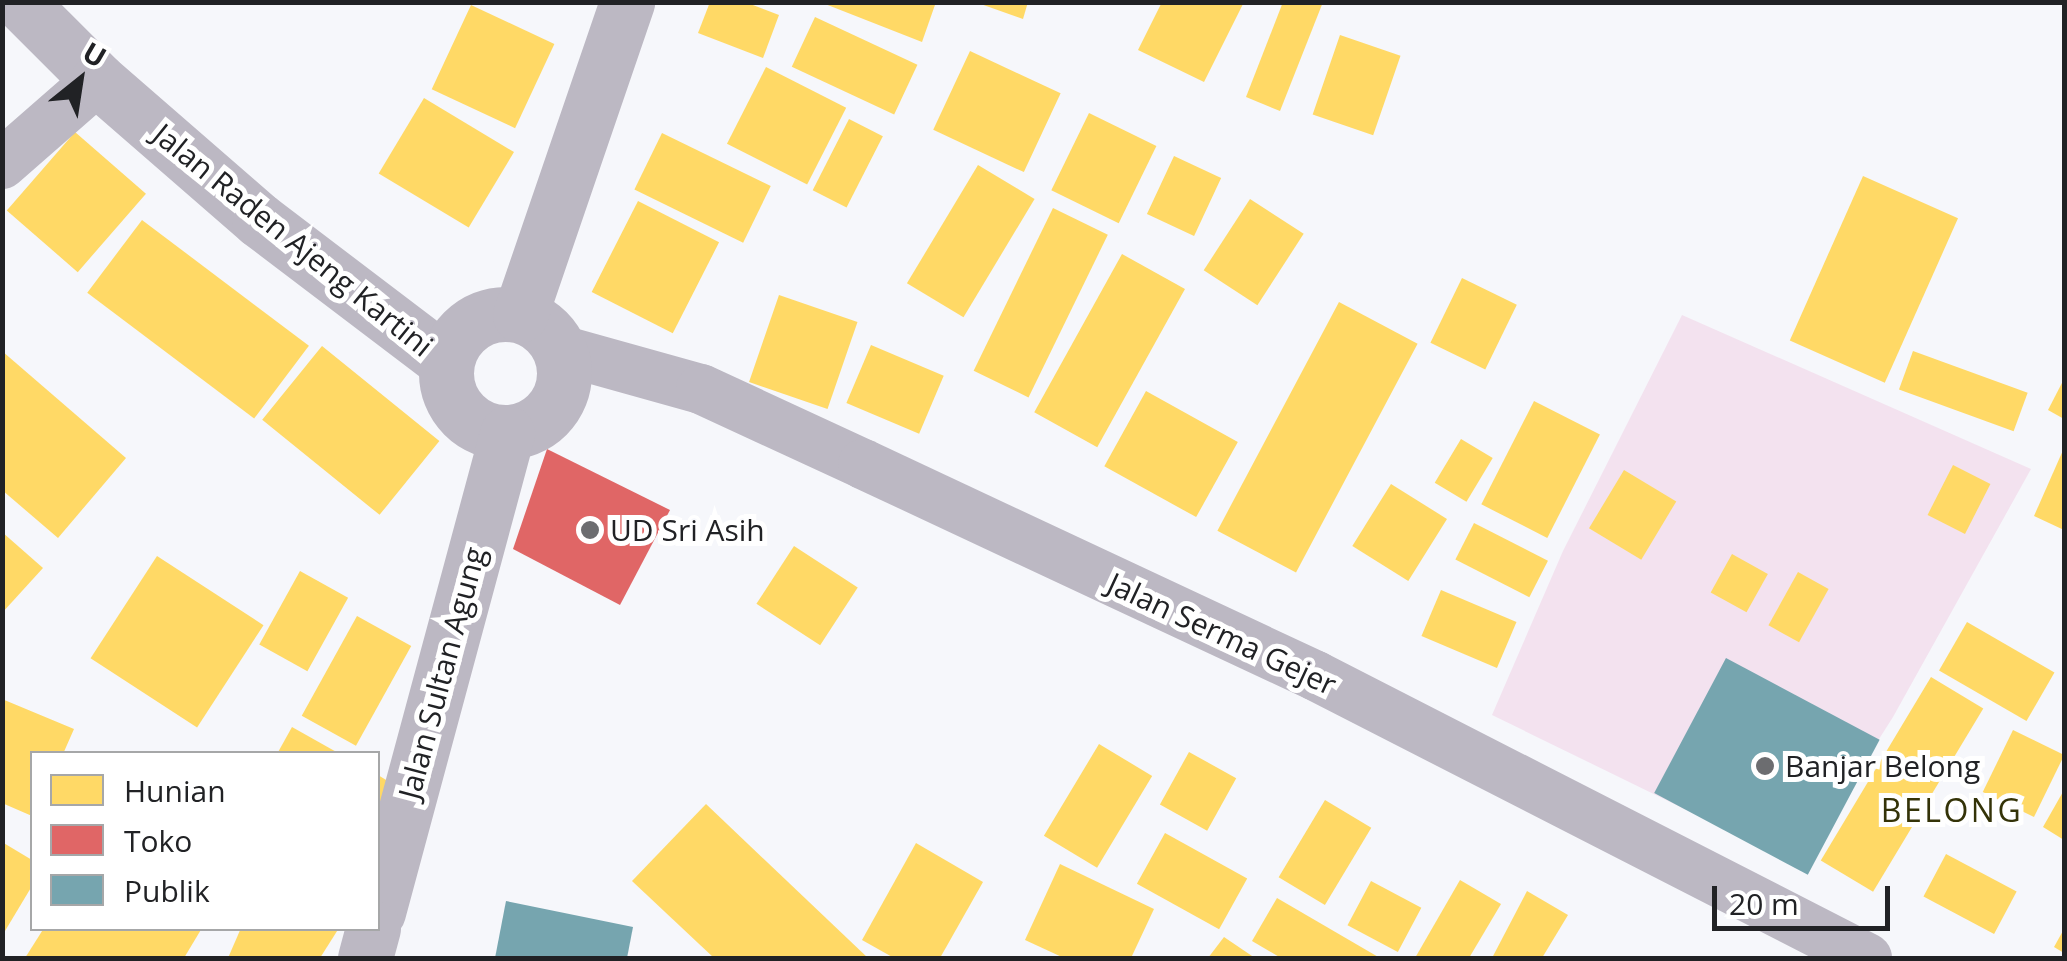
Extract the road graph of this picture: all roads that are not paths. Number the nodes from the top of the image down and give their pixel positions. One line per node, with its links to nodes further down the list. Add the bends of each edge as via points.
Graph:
1 (20, 2): 3 (street, Jalan Raden Ajeng Kartini)
2 (627, 2): 5 (street)
3 (98, 80): 4 (street); 6 (street, Jalan Raden Ajeng Kartini, via 259,220)
4 (2, 164)
5 (520, 315): 6 (street, via 472,322); 7 (street, Jalan Serma Gejer, via 544,328)
6 (446, 361): 8 (street, Jalan Raden Ajeng Kartini, via 453,403 486,430)
7 (560, 374): 8 (street, via 538,423); 12 (street, Jalan Serma Gejer, via 701,388 1316,676)
8 (507, 433): 9 (street, Jalan Sultan Agung)
9 (380, 905)
10 (372, 931): 11 (street)
11 (365, 958)
12 (1868, 958)

